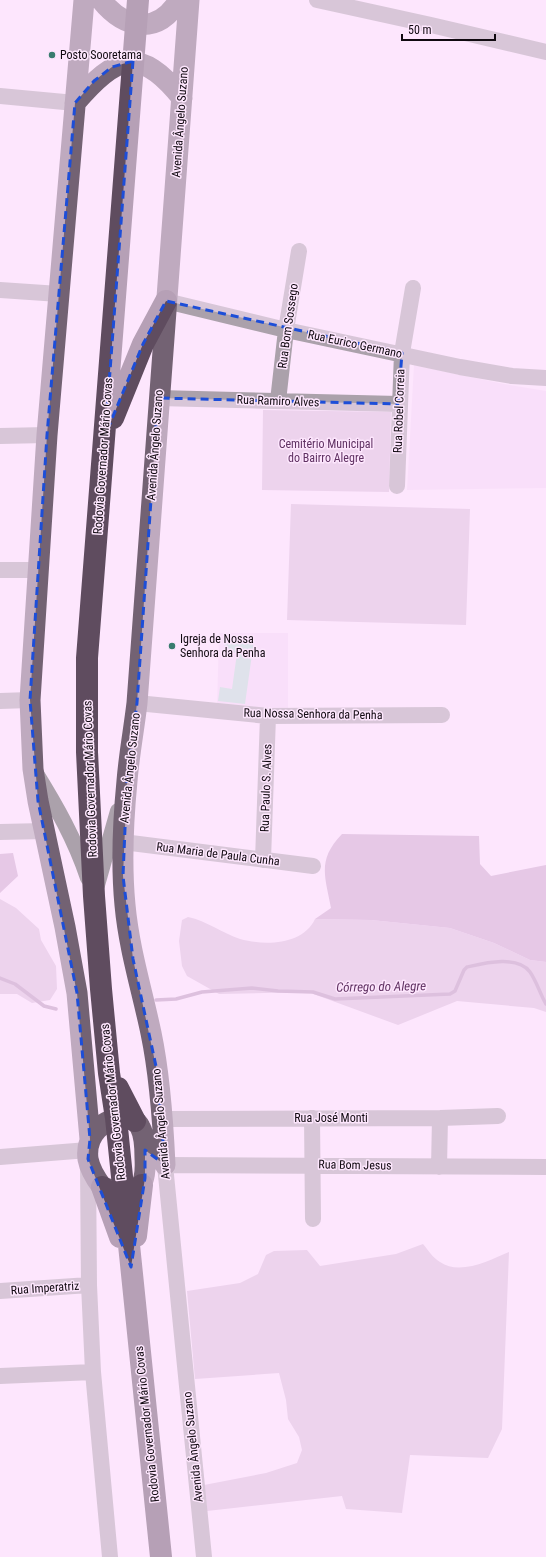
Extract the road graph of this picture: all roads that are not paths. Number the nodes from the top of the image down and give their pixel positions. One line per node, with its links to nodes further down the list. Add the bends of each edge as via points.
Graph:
1 (84, 0): 12 (main road)
2 (101, 0): 7 (main road, via 124,21)
3 (138, 0): 7 (highway, Rodovia Governador Mário Covas)
4 (179, 0): 7 (main road, via 159,22)
5 (189, 0): 11 (main road, Avenida Ângelo Suzano)
6 (317, 0): 8 (street)
7 (136, 25): 9 (highway, Rodovia Governador Mário Covas)
8 (546, 52)
9 (133, 61): 11 (main road, via 147,65 168,80); 12 (main road, via 112,67 94,81); 26 (highway, Rodovia Governador Mário Covas)
10 (0, 96): 12 (street)
11 (182, 98): 17 (main road, Avenida Ângelo Suzano)
12 (75, 102): 16 (main road)
13 (300, 252): 18 (street, Rua Bom Sossego)
14 (413, 288): 19 (street, Rua Robel Correia)
15 (0, 290): 16 (street)
16 (59, 294): 24 (main road)
17 (166, 301): 18 (street, Rua Eurico Germano); 21 (main road, Avenida Ângelo Suzano); 26 (highway, via 143,344)
18 (286, 330): 19 (street, Rua Eurico Germano); 22 (street, Rua Bom Sossego)
19 (402, 353): 20 (street, Rua Eurico Germano, via 512,376); 23 (street, Rua Robel Correia)
20 (546, 378)
21 (158, 398): 22 (street, Rua Ramiro Alves); 32 (main road, Avenida Ângelo Suzano)
22 (278, 401): 23 (street, Rua Ramiro Alves)
23 (398, 404): 27 (street, Rua Robel Correia)
24 (47, 435): 25 (street); 29 (main road)
25 (0, 436)
26 (104, 441): 42 (highway, Rodovia Governador Mário Covas, via 87,658 87,752)
27 (397, 486)
28 (0, 570): 29 (street)
29 (38, 570): 30 (main road)
30 (30, 700): 31 (street); 35 (main road)
31 (0, 701)
32 (137, 703): 34 (street, Rua Nossa Senhora da Penha); 36 (main road, Avenida Ângelo Suzano)
33 (442, 715): 34 (street, Rua Nossa Senhora da Penha)
34 (268, 716): 40 (street, Rua Paulo S. Alves)
35 (33, 769): 37 (main road); 42 (street, via 59,809 79,852)
36 (127, 781): 39 (main road, Avenida Ângelo Suzano); 42 (street)
37 (44, 831): 38 (street); 47 (main road, via 65,927)
38 (0, 832)
39 (123, 842): 40 (street, Rua Maria de Paula Cunha); 46 (main road, Avenida Ângelo Suzano, via 125,907 133,959 151,1034)
40 (263, 860): 41 (street, Rua Maria de Paula Cunha)
41 (313, 866)
42 (94, 896): 47 (highway, Rodovia Governador Mário Covas, via 110,1073)
43 (498, 1116): 45 (street, Rua José Monti)
44 (312, 1118): 45 (street, Rua José Monti); 46 (street, Rua José Monti); 51 (street)
45 (440, 1118): 52 (street)
46 (163, 1119): 50 (main road, Avenida Ângelo Suzano)
47 (104, 1135): 48 (main road, via 141,1128); 49 (street); 54 (highway, Rodovia Governador Mário Covas); 55 (main road, via 93,1174); 58 (street)
48 (145, 1150): 50 (main road); 54 (main road)
49 (0, 1157)
50 (165, 1165): 51 (street, Rua Bom Jesus); 54 (main road); 64 (street, Avenida Ângelo Suzano)
51 (312, 1165): 52 (street, Rua Bom Jesus); 56 (street)
52 (439, 1167): 53 (street, Rua Bom Jesus)
53 (546, 1167)
54 (137, 1185): 55 (main road); 57 (highway, Rodovia Governador Mário Covas)
55 (102, 1188): 57 (highway)
56 (313, 1219)
57 (131, 1267): 63 (highway, Rodovia Governador Mário Covas)
58 (89, 1285): 59 (street, Rua Imperatriz); 60 (street)
59 (0, 1291)
60 (93, 1372): 61 (street); 62 (street)
61 (0, 1376)
62 (110, 1557)
63 (161, 1557)
64 (204, 1557)

